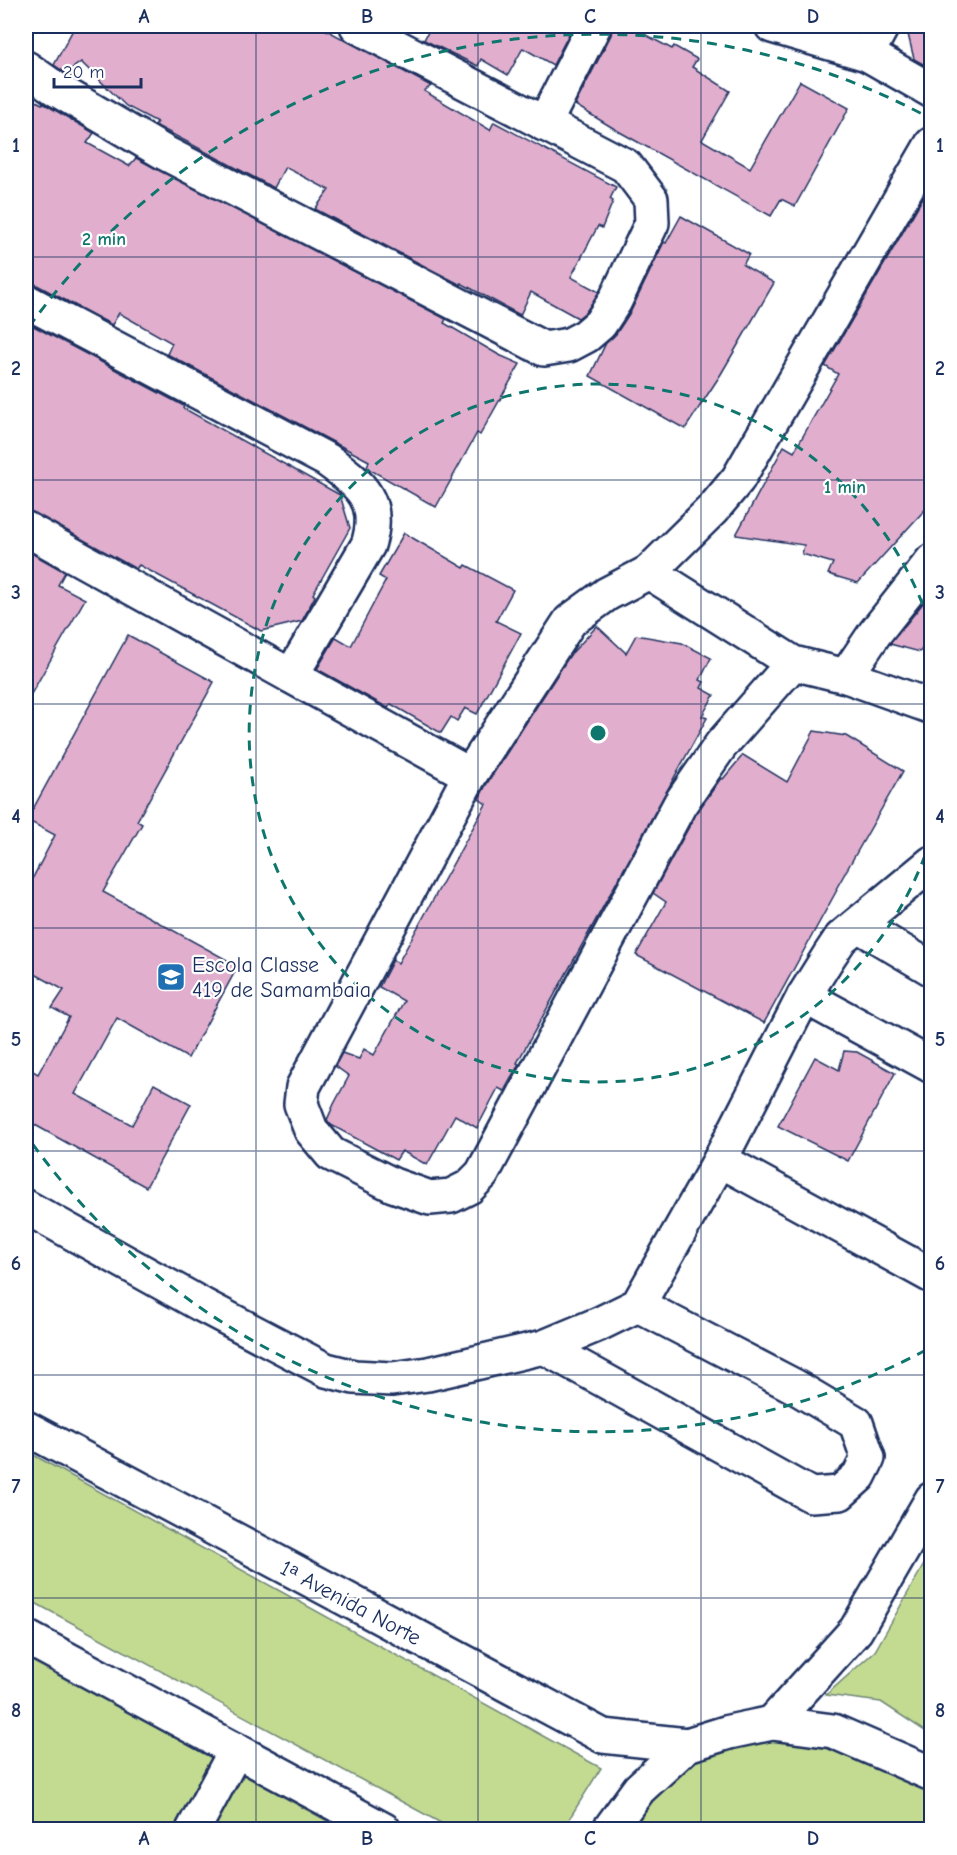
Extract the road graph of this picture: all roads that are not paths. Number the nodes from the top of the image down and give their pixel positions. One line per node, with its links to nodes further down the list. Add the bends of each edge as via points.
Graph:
1 (357, 26): 8 (street)
2 (594, 26): 8 (street)
3 (772, 26): 5 (street)
4 (882, 26): 5 (street)
5 (867, 54): 7 (street)
6 (26, 68): 8 (street, via 165,153 544,349 569,345 600,324 652,223 651,199 626,166)
7 (932, 91)
8 (544, 123)
9 (932, 144): 13 (street, via 738,479)
10 (26, 301): 15 (street, via 327,460 364,492 374,517 368,546)
11 (26, 529): 15 (street)
12 (932, 561): 16 (street)
13 (649, 572): 14 (street); 18 (street, via 607,594 570,621)
14 (793, 663): 16 (street); 18 (street, via 721,746 680,804 482,1174 460,1193 430,1198 393,1185 331,1154 311,1130 301,1104 303,1087 323,1047)
15 (291, 676): 18 (street)
16 (846, 676): 17 (street)
17 (932, 707)
18 (470, 775)
19 (932, 863): 20 (street)
20 (858, 925): 21 (street); 22 (street, via 841,938)
21 (932, 969)
22 (804, 996): 23 (street); 24 (street)
23 (932, 1065)
24 (720, 1160): 26 (street); 27 (street)
25 (26, 1207): 28 (street, via 326,1370 354,1377 392,1379)
26 (932, 1276)
27 (638, 1305): 28 (street); 28 (street, via 795,1386 855,1424 868,1458 859,1476 840,1492 811,1495)
28 (544, 1347)
29 (26, 1428): 33 (street, 1ᵃ Avenida Norte, via 603,1736)
30 (932, 1499): 32 (street, via 856,1630)
31 (26, 1637): 34 (street)
32 (772, 1723): 33 (street); 35 (street, via 833,1731)
33 (687, 1745): 38 (street, via 639,1789)
34 (236, 1750): 36 (street); 37 (street)
35 (932, 1774)
36 (193, 1830)
37 (384, 1830)
38 (609, 1830)

